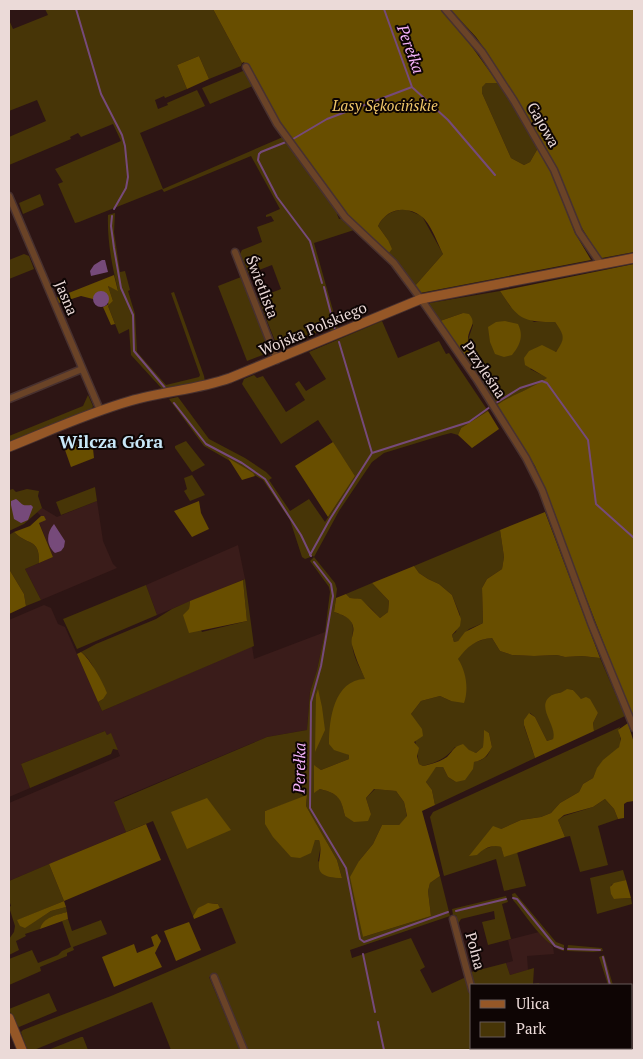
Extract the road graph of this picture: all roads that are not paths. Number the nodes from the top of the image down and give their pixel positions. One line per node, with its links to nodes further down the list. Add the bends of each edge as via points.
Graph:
1 (445, 9): 6 (street, Gajowa, via 482,52 514,101 554,170 579,232)
2 (246, 67): 7 (street, Przyleśna, via 277,124 344,217 391,259)
3 (9, 196): 9 (street, Jasna)
4 (235, 252): 8 (street, Świetlista)
5 (634, 258): 6 (street, Wojska Polskiego)
6 (601, 264): 7 (street, Wojska Polskiego)
7 (421, 299): 8 (street, Wojska Polskiego); 13 (street, Przyleśna, via 531,467)
8 (277, 360): 11 (street, Wojska Polskiego, via 209,386 132,400)
9 (82, 369): 10 (street); 11 (street, Jasna)
10 (9, 400)
11 (100, 410): 12 (street, Wojska Polskiego)
12 (9, 448)
13 (634, 728)
14 (453, 919): 16 (street, Polna)
15 (214, 977): 19 (street)
16 (470, 984)
17 (9, 1018): 18 (street)
18 (22, 1050)
19 (244, 1050)

